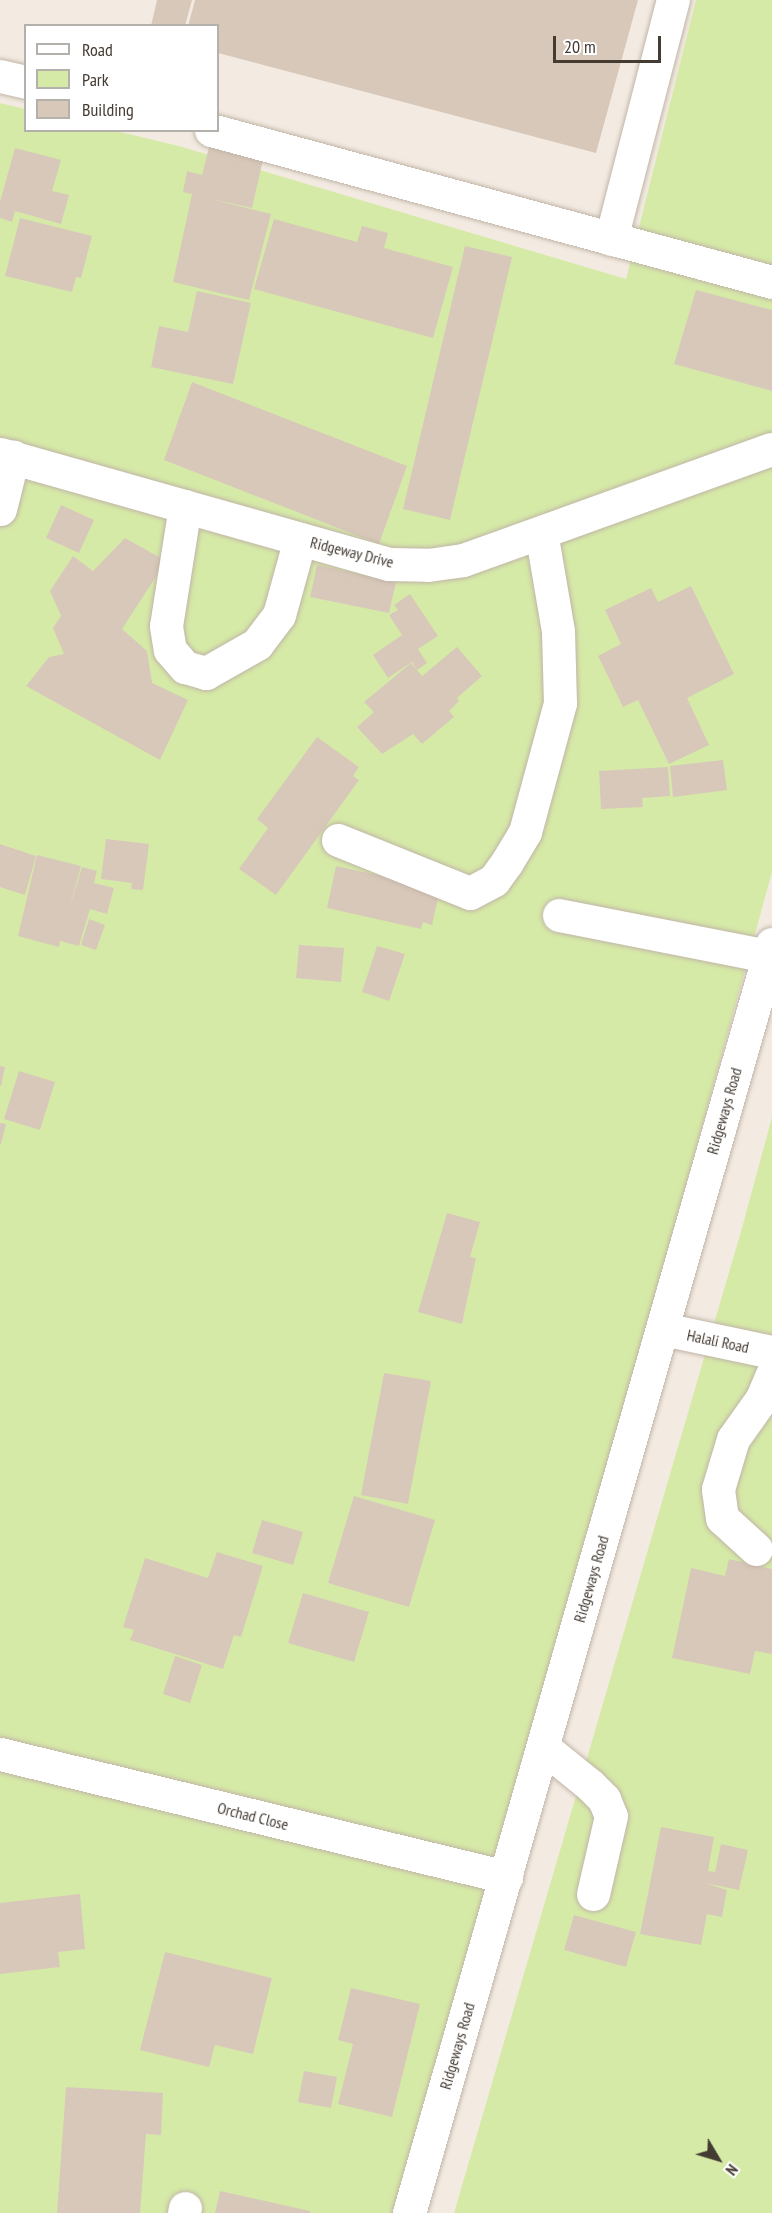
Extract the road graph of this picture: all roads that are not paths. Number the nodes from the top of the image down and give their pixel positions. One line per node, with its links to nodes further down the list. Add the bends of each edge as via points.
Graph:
1 (673, 0): 5 (street)
2 (0, 76): 3 (street)
3 (24, 82)
4 (218, 132): 5 (street)
5 (611, 239): 6 (street)
6 (772, 282)
7 (772, 449): 11 (street, Ridgeway Drive)
8 (7, 456): 9 (street, Ridgeway Drive); 10 (street, Ridgeway Drive)
9 (185, 506): 12 (street, Ridgeway Drive); 12 (street, via 166,626 170,650 185,667 206,673 257,644 279,615)
10 (0, 509)
11 (541, 532): 12 (street, Ridgeway Drive, via 463,560 428,565 389,564); 13 (street, via 558,631 561,703 525,832 507,862 494,880 470,893)
12 (300, 539)
13 (338, 840)
14 (559, 915): 15 (street)
15 (770, 950): 16 (street, Ridgeways Road)
16 (663, 1329): 17 (street, Halali Road); 20 (street, Ridgeways Road)
17 (772, 1352)
18 (772, 1374): 19 (street, via 762,1398 733,1439 718,1489 723,1518)
19 (756, 1550)
20 (543, 1747): 22 (street, Ridgeways Road); 23 (street, via 604,1799 611,1816)
21 (0, 1754): 22 (street, Orchad Close)
22 (506, 1877): 24 (street, Ridgeways Road)
23 (593, 1894)
24 (409, 2213)

